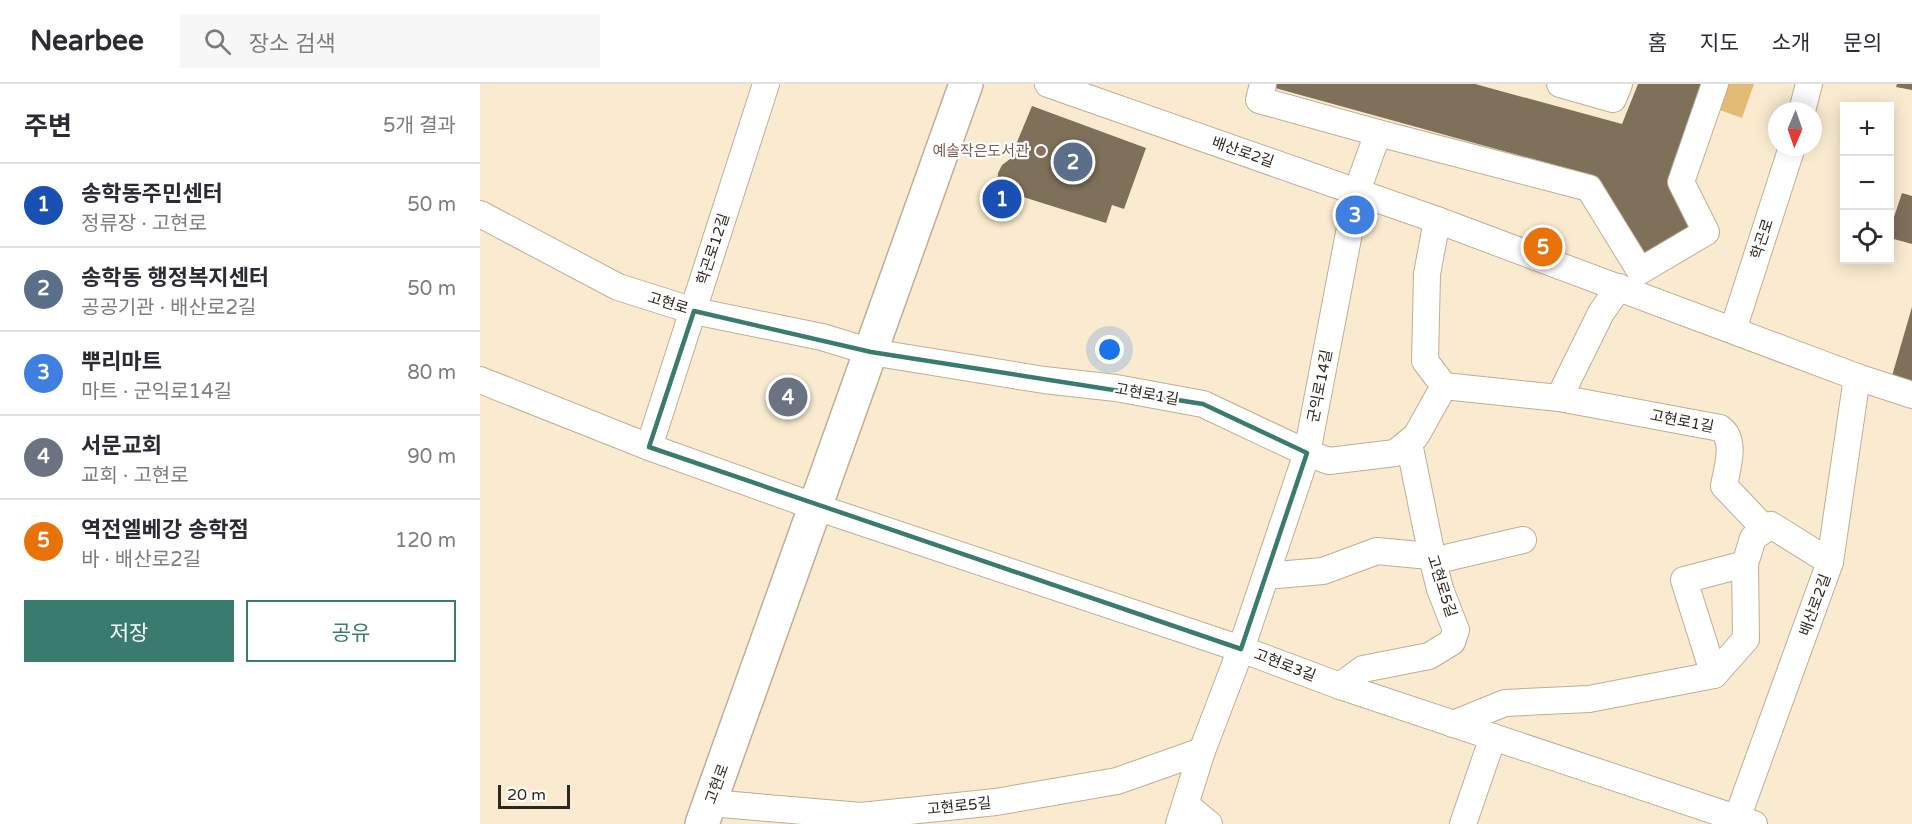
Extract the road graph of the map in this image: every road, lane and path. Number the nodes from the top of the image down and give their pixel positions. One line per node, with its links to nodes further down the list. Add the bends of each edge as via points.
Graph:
1 (766, 84): 16 (street, 학곤로12길)
2 (966, 84): 18 (main road, 고현로)
3 (1048, 84): 12 (street, 배산로2길)
4 (1263, 84): 10 (street, via 1259,100)
5 (1560, 84): 6 (street, via 1613,99)
6 (1619, 84)
7 (1715, 84): 10 (street, via 1681,182 1706,232 1640,271 1589,188)
8 (1809, 84): 9 (street)
9 (1804, 102)
10 (1378, 133): 12 (street, 군익로14길)
11 (1789, 156): 17 (street, 학곤로)
12 (1357, 191): 14 (street, 배산로2길); 26 (street, 군익로14길)
13 (480, 214): 16 (street, 고현로, via 618,287)
14 (1437, 220): 15 (street, 배산로2길); 21 (street, via 1427,274 1425,361)
15 (1619, 287): 17 (street, 배산로2길); 23 (street, via 1600,313)
16 (694, 311): 18 (street, 고현로, via 822,337); 25 (street, 학곤로12길)
17 (1733, 330): 19 (street, 배산로2길)
18 (871, 352): 26 (street, 고현로1길, via 1203,404); 27 (main road, 고현로)
19 (1857, 377): 22 (street, 배산로2길); 31 (street, 배산로2길)
20 (480, 380): 25 (street)
21 (1444, 386): 23 (street); 24 (street)
22 (1912, 394)
23 (1559, 398): 28 (street, 고현로1길, via 1720,428 1730,441 1724,486)
24 (1409, 442): 26 (street, 고현로1길, via 1395,453 1368,458 1329,460); 30 (street, 고현로5길)
25 (649, 447): 27 (street)
26 (1307, 453): 33 (street, 군익로14길)
27 (816, 507): 34 (street, 고현로3길); 40 (main road, 고현로)
28 (1765, 529): 31 (street, 고현로1길, via 1771,525); 32 (street, via 1753,538)
29 (1524, 540): 30 (street)
30 (1431, 555): 33 (street, via 1377,551 1323,571); 36 (street, 고현로5길, via 1456,630 1452,642 1429,656 1363,669)
31 (1830, 562): 42 (street, 배산로2길)
32 (1745, 564): 35 (street, via 1746,639); 35 (street, via 1684,580)
33 (1266, 576): 34 (street, 군익로14길)
34 (1241, 649): 36 (street, 고현로3길); 39 (street, 군익로14길)
35 (1714, 675): 37 (street, via 1589,699 1506,703)
36 (1340, 686): 37 (street, 고현로3길)
37 (1453, 724): 38 (street, 고현로3길)
38 (1493, 737): 42 (street, 고현로3길); 44 (street)
39 (1202, 751): 40 (street, 고현로5길, via 1117,781 985,803 861,816); 41 (street, 군익로14길)
40 (706, 813)
41 (1182, 814): 43 (street)
42 (1742, 822)
43 (1209, 824)
44 (1463, 824)

